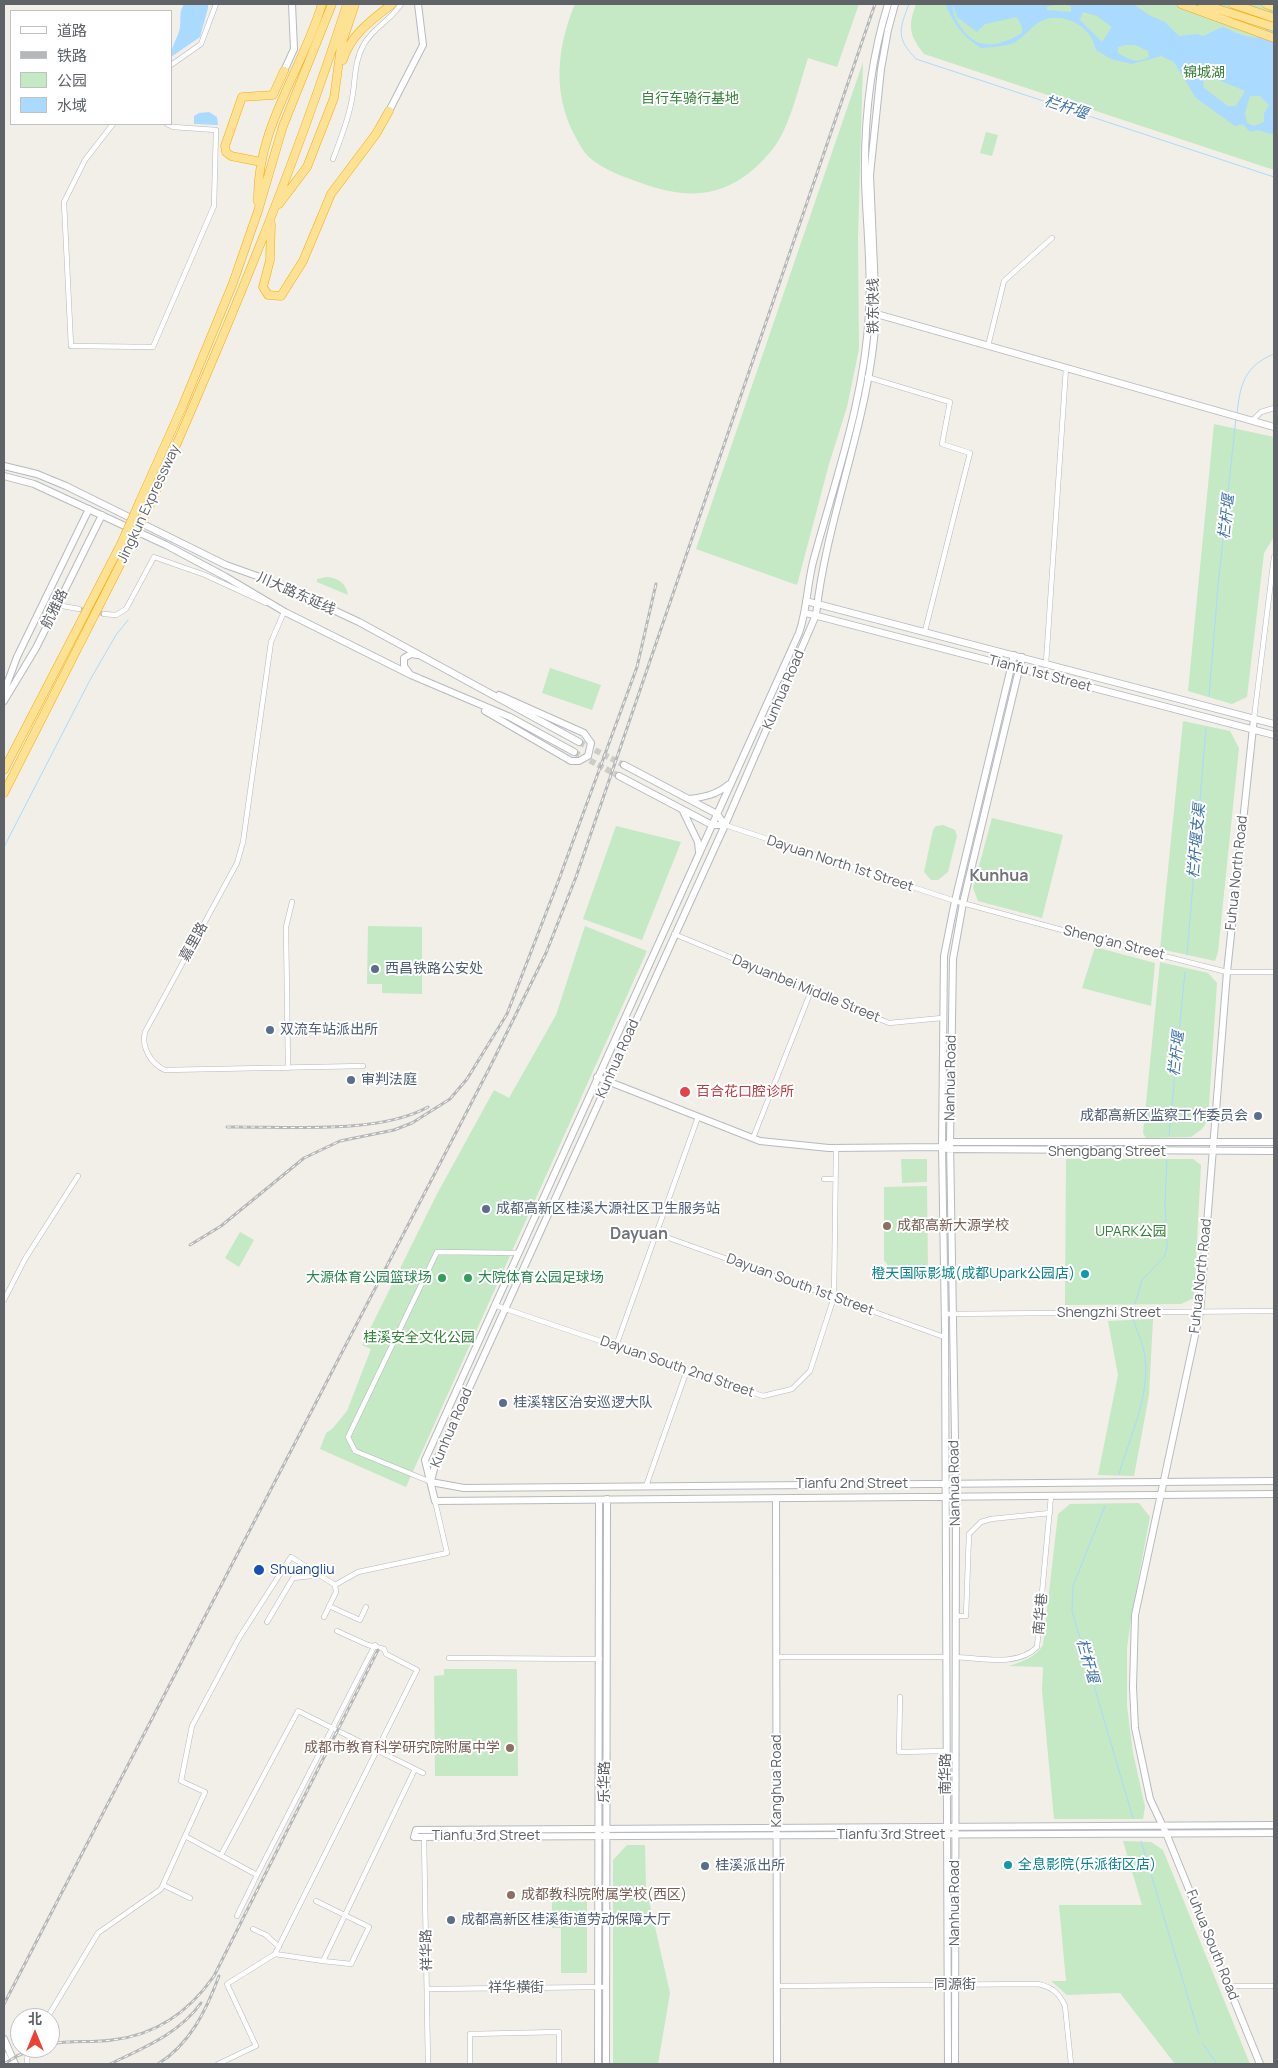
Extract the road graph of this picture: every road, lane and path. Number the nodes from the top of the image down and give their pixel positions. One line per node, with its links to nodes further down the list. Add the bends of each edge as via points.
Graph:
1 (216, 4): 20 (street, via 201,44)
2 (292, 4): 21 (main road, via 294,49)
3 (332, 4): 29 (highway, Jingkun Expressway, via 283,126)
4 (347, 4): 28 (highway, Jingkun Expressway)
5 (355, 4): 22 (highway, via 341,46)
6 (392, 4): 22 (highway, via 349,45)
7 (401, 4): 26 (street, via 371,33 364,45 355,68 352,102)
8 (418, 4): 23 (main road, via 423,45)
9 (888, 4): 32 (main road, 铁东快线, via 880,29 867,128 865,178)
10 (896, 4): 32 (main road, 铁东快线, via 881,70 870,175)
11 (1181, 4): 19 (highway)
12 (1202, 4): 18 (highway)
13 (1233, 4): 17 (highway)
14 (1266, 4): 16 (highway)
15 (322, 5): 27 (highway, via 291,76)
16 (1274, 7)
17 (1274, 18)
18 (1274, 27)
19 (1274, 38)
20 (172, 64)
21 (284, 71): 27 (highway, via 273,95 242,97 225,146 231,156)
22 (337, 76): 28 (highway, via 334,98 308,168)
23 (389, 111): 30 (highway, via 376,134 331,194 303,261 281,296 268,295 263,287 270,260)
24 (112, 125): 25 (street, via 85,160 64,202 71,346 153,347 214,206 216,130)
25 (169, 125)
26 (332, 159)
27 (261, 162): 29 (highway)
28 (276, 207): 30 (highway, Jingkun Expressway)
29 (258, 211): 72 (highway, Jingkun Expressway, bridge, via 229,292 140,501)
30 (271, 220): 75 (highway, Jingkun Expressway, bridge, via 149,508)
31 (1052, 238): 33 (street, via 1004,281)
32 (873, 313): 33 (main road); 35 (main road, 铁东快线); 36 (main road, 铁东快线)
33 (988, 346): 34 (main road)
34 (1066, 368): 38 (main road); 57 (street)
35 (861, 375): 36 (street); 45 (main road, 铁东快线, via 812,565)
36 (869, 377): 46 (main road, 铁东快线, via 819,580); 53 (street, via 950,402 942,444 970,453)
37 (1274, 408): 38 (street)
38 (1250, 420): 39 (main road)
39 (1274, 427)
40 (4, 466): 54 (main road, 川大路东延线, via 37,474 66,486 226,565 272,581 359,622)
41 (4, 476): 42 (main road, 川大路东延线, via 34,484)
42 (89, 509): 43 (main road, 川大路东延线); 62 (main road, 航雅路, via 16,657)
43 (102, 515): 47 (main road, 航雅路); 49 (main road, 川大路东延线, via 226,577)
44 (1274, 557): 65 (street)
45 (806, 601): 46 (main road, Tianfu 1st Street); 50 (main road, Kunhua Road)
46 (817, 604): 52 (main road, Kunhua Road); 53 (main road, Tianfu 1st Street)
47 (57, 605): 48 (street); 64 (main road, 航雅路)
48 (79, 609)
49 (285, 612): 51 (street, via 204,575 154,557 126,609 116,615); 60 (main road, 川大路东延线); 91 (street, 嘉里路, via 271,642 244,842 237,863 143,1039 150,1059 165,1070)
50 (806, 613): 52 (main road, Tianfu 1st Street); 74 (main road, Kunhua Road)
51 (104, 614)
52 (816, 615): 58 (main road, Tianfu 1st Street); 80 (main road, Kunhua Road)
53 (925, 630): 55 (main road, Tianfu 1st Street)
54 (419, 655): 60 (main road, via 404,658 404,666); 61 (main road, 川大路东延线)
55 (1014, 655): 56 (main road, Tianfu 1st Street); 58 (main road, Nanhua Road)
56 (1022, 657): 57 (main road, Tianfu 1st Street); 59 (main road, Nanhua Road)
57 (1046, 663): 65 (main road, Tianfu 1st Street)
58 (1011, 667): 59 (main road, Tianfu 1st Street); 82 (main road, Nanhua Road)
59 (1019, 669): 67 (main road, Tianfu 1st Street); 84 (main road, Nanhua Road)
60 (411, 675): 63 (main road, 川大路东延线)
61 (472, 683): 63 (main road, via 584,733 591,743 590,752 584,760 571,761); 69 (main road, 川大路东延线)
62 (4, 692)
63 (465, 699): 70 (main road, 川大路东延线, via 510,717)
64 (4, 702)
65 (1254, 718): 66 (main road, Tianfu 1st Street); 67 (main road, Fuhua North Road)
66 (1274, 724)
67 (1252, 729): 68 (main road, Tianfu 1st Street); 86 (main road, Fuhua North Road)
68 (1274, 735)
69 (579, 742)
70 (574, 752)
71 (624, 765): 76 (main road)
72 (4, 770)
73 (619, 776): 77 (main road)
74 (730, 783): 76 (main road, via 720,792); 78 (main road, Kunhua Road)
75 (4, 793)
76 (687, 799): 78 (main road)
77 (682, 810): 79 (main road); 81 (main road, via 698,842)
78 (717, 814): 79 (main road, Kunhua Road); 80 (main road)
79 (712, 825): 80 (main road); 81 (main road, Kunhua Road)
80 (726, 825): 82 (street, Dayuan North 1st Street); 85 (main road, Kunhua Road)
81 (699, 854): 92 (main road, Kunhua Road)
82 (955, 901): 84 (street, Sheng'an Street); 89 (main road, Nanhua Road, via 944,956)
83 (292, 902): 91 (street, via 286,927)
84 (963, 903): 86 (street, Sheng'an Street); 96 (main road, Nanhua Road, via 953,959)
85 (674, 934): 88 (street, Dayuanbei Middle Street); 93 (main road, Kunhua Road)
86 (1227, 972): 87 (street, Sheng'an Street); 97 (main road, Fuhua North Road)
87 (1274, 972)
88 (811, 991): 89 (street, Dayuanbei Middle Street, via 889,1023); 95 (street)
89 (942, 1018): 99 (main road, Nanhua Road)
90 (363, 1066): 91 (street, 嘉里路)
91 (288, 1068)
92 (597, 1077): 93 (main road); 108 (main road, Kunhua Road)
93 (607, 1082): 94 (main road); 112 (main road, Kunhua Road)
94 (698, 1117): 95 (main road); 107 (street)
95 (753, 1138): 100 (main road)
96 (950, 1142): 97 (main road, Shengbang Street); 99 (main road); 101 (main road, Nanhua Road)
97 (1212, 1142): 98 (main road, Shengbang Street); 103 (main road, Fuhua North Road)
98 (1274, 1142)
99 (942, 1147): 100 (main road); 101 (main road, Shengbang Street); 115 (main road, Nanhua Road)
100 (836, 1148): 106 (street, Dayuan South 2nd Street)
101 (950, 1151): 103 (main road, Shengbang Street); 116 (main road, Nanhua Road)
102 (1274, 1151): 103 (main road, Shengbang Street)
103 (1211, 1152): 113 (main road, Fuhua North Road)
104 (78, 1176): 110 (street, via 25,1259)
105 (824, 1179): 106 (street)
106 (835, 1179): 109 (street, Dayuan South 2nd Street)
107 (655, 1233): 109 (street, Dayuan South 1st Street); 118 (street)
108 (518, 1253): 111 (main road, Kunhua Road); 121 (street, via 437,1252 348,1437 355,1451)
109 (834, 1297): 117 (street, Dayuan South 1st Street); 119 (street, Dayuan South 2nd Street, via 810,1371 792,1388 763,1396)
110 (4, 1300)
111 (494, 1304): 112 (street, Dayuan South 2nd Street); 121 (main road, Kunhua Road, via 425,1460)
112 (504, 1309): 118 (street, Dayuan South 2nd Street); 121 (main road, Kunhua Road, via 436,1461)
113 (1200, 1312): 114 (street, Shengzhi Street); 116 (street, Shengzhi Street); 122 (main road, Fuhua North Road)
114 (1274, 1312)
115 (944, 1314): 116 (street, Shengzhi Street); 117 (main road, Nanhua Road)
116 (952, 1314): 123 (main road, Nanhua Road)
117 (944, 1336): 124 (main road, Nanhua Road)
118 (616, 1346): 119 (street, Dayuan South 2nd Street)
119 (687, 1370): 125 (street)
120 (1274, 1481): 122 (main road, Tianfu 2nd Street)
121 (431, 1482): 125 (main road, Tianfu 2nd Street, via 464,1488); 134 (main road)
122 (1164, 1482): 123 (main road, Tianfu 2nd Street); 127 (main road, Fuhua North Road)
123 (956, 1483): 124 (main road, Tianfu 2nd Street); 130 (main road, Nanhua Road)
124 (944, 1484): 125 (main road, Tianfu 2nd Street); 129 (main road, 南华路)
125 (646, 1486)
126 (1274, 1494): 127 (main road, Tianfu 2nd Street)
127 (1161, 1495): 128 (main road, Tianfu 2nd Street); 158 (main road, Fuhua North Road, via 1135,1615 1133,1687 1140,1759 1150,1799)
128 (1051, 1496): 130 (main road, Tianfu 2nd Street); 135 (street, 南华巷)
129 (944, 1497): 130 (main road, Tianfu 2nd Street); 131 (main road, Tianfu 2nd Street); 146 (main road, 南华路)
130 (956, 1497): 140 (main road, Nanhua Road)
131 (776, 1498): 133 (main road, Tianfu 2nd Street); 145 (main road, Kanghua Road)
132 (599, 1500): 133 (main road, Tianfu 2nd Street); 134 (main road, Tianfu 2nd Street); 149 (main road, 乐华路)
133 (607, 1500): 150 (main road, 乐华路)
134 (435, 1501): 137 (street, via 447,1552 358,1572)
135 (1050, 1513): 140 (street, via 991,1519 981,1522 969,1534 966,1616); 147 (street, 南华巷, via 1037,1647 1019,1658)
136 (313, 1572): 137 (street); 142 (street, via 311,1576 293,1578); 168 (street, via 291,1558 239,1638 192,1726 181,1780 205,1792)
137 (334, 1585): 138 (street, via 336,1592)
138 (329, 1606): 139 (street, via 360,1620); 141 (street)
139 (366, 1607)
140 (956, 1616): 147 (main road, Nanhua Road)
141 (324, 1617)
142 (267, 1622)
143 (337, 1631): 144 (street)
144 (375, 1645): 152 (street); 153 (street, via 417,1670)
145 (776, 1657): 146 (street); 164 (main road, Kanghua Road)
146 (946, 1657): 154 (main road, 南华路)
147 (955, 1657): 159 (main road, Nanhua Road)
148 (449, 1658): 149 (street)
149 (598, 1660): 150 (street); 162 (main road, 乐华路)
150 (606, 1660): 163 (main road, 乐华路)
151 (900, 1696): 154 (street, via 899,1752)
152 (332, 1729): 153 (street); 170 (street, via 298,1711); 171 (street)
153 (377, 1749): 155 (street); 178 (street)
154 (946, 1751): 161 (main road, 南华路)
155 (415, 1769): 156 (street); 175 (street)
156 (423, 1773)
157 (1274, 1825): 158 (main road, Tianfu 3rd Street)
158 (1162, 1826): 160 (main road, Tianfu 3rd Street); 165 (main road, Fuhua South Road)
159 (955, 1827): 160 (main road, Tianfu 3rd Street, via 1126,1826); 161 (main road, Tianfu 3rd Street); 167 (main road, Nanhua Road)
160 (1148, 1830): 165 (main road, Tianfu 3rd Street); 167 (main road, Tianfu 3rd Street, via 1128,1834)
161 (946, 1831): 164 (main road, Tianfu 3rd Street); 167 (main road, Tianfu 3rd Street); 182 (main road, 南华路)
162 (597, 1832): 163 (main road, Tianfu 3rd Street); 169 (main road, Tianfu 3rd Street); 169 (main road, Tianfu 3rd Street, via 416,1830 414,1837); 186 (main road, 乐华路)
163 (605, 1832): 164 (main road, Tianfu 3rd Street); 187 (main road, 乐华路)
164 (777, 1832): 183 (main road, Kanghua Road)
165 (1166, 1833): 166 (main road, Tianfu 3rd Street); 184 (main road, Fuhua South Road)
166 (1274, 1833)
167 (955, 1835): 181 (main road, Nanhua Road)
168 (185, 1836): 170 (street); 172 (street)
169 (424, 1837): 188 (street, 祥华路)
170 (221, 1855): 171 (street)
171 (257, 1875): 176 (street)
172 (163, 1885): 173 (street); 189 (street, via 98,1933)
173 (190, 1898)
174 (316, 1901): 175 (street)
175 (345, 1915): 180 (street); 180 (street, via 369,1927 351,1964)
176 (237, 1916)
177 (253, 1929): 178 (street, via 266,1935)
178 (279, 1948): 179 (street)
179 (275, 1954): 180 (street); 194 (street, via 227,1984 256,2046)
180 (323, 1962)
181 (955, 1984): 182 (street, 同源街); 202 (main road, Nanhua Road); 203 (street, 同源街, via 1038,1984 1054,1990 1064,2006)
182 (947, 1985): 183 (street, 同源街); 201 (main road, 南华路)
183 (777, 1986): 200 (main road, Kanghua Road)
184 (1229, 1986): 185 (street); 204 (main road, Fuhua South Road)
185 (1274, 1986)
186 (597, 1987): 187 (street, 祥华横街); 188 (street, 祥华横街); 198 (main road, 乐华路)
187 (605, 1987): 199 (main road, 乐华路)
188 (428, 1989): 195 (street, 祥华路)
189 (53, 2008)
190 (4, 2039): 193 (main road)
191 (4, 2054): 192 (main road)
192 (8, 2064)
193 (15, 2064)
194 (218, 2064)
195 (428, 2064)
196 (470, 2064): 197 (street, via 470,2034 559,2032)
197 (559, 2064)
198 (598, 2064)
199 (606, 2064)
200 (777, 2064)
201 (948, 2064)
202 (955, 2064)
203 (1071, 2064)
204 (1260, 2064)

